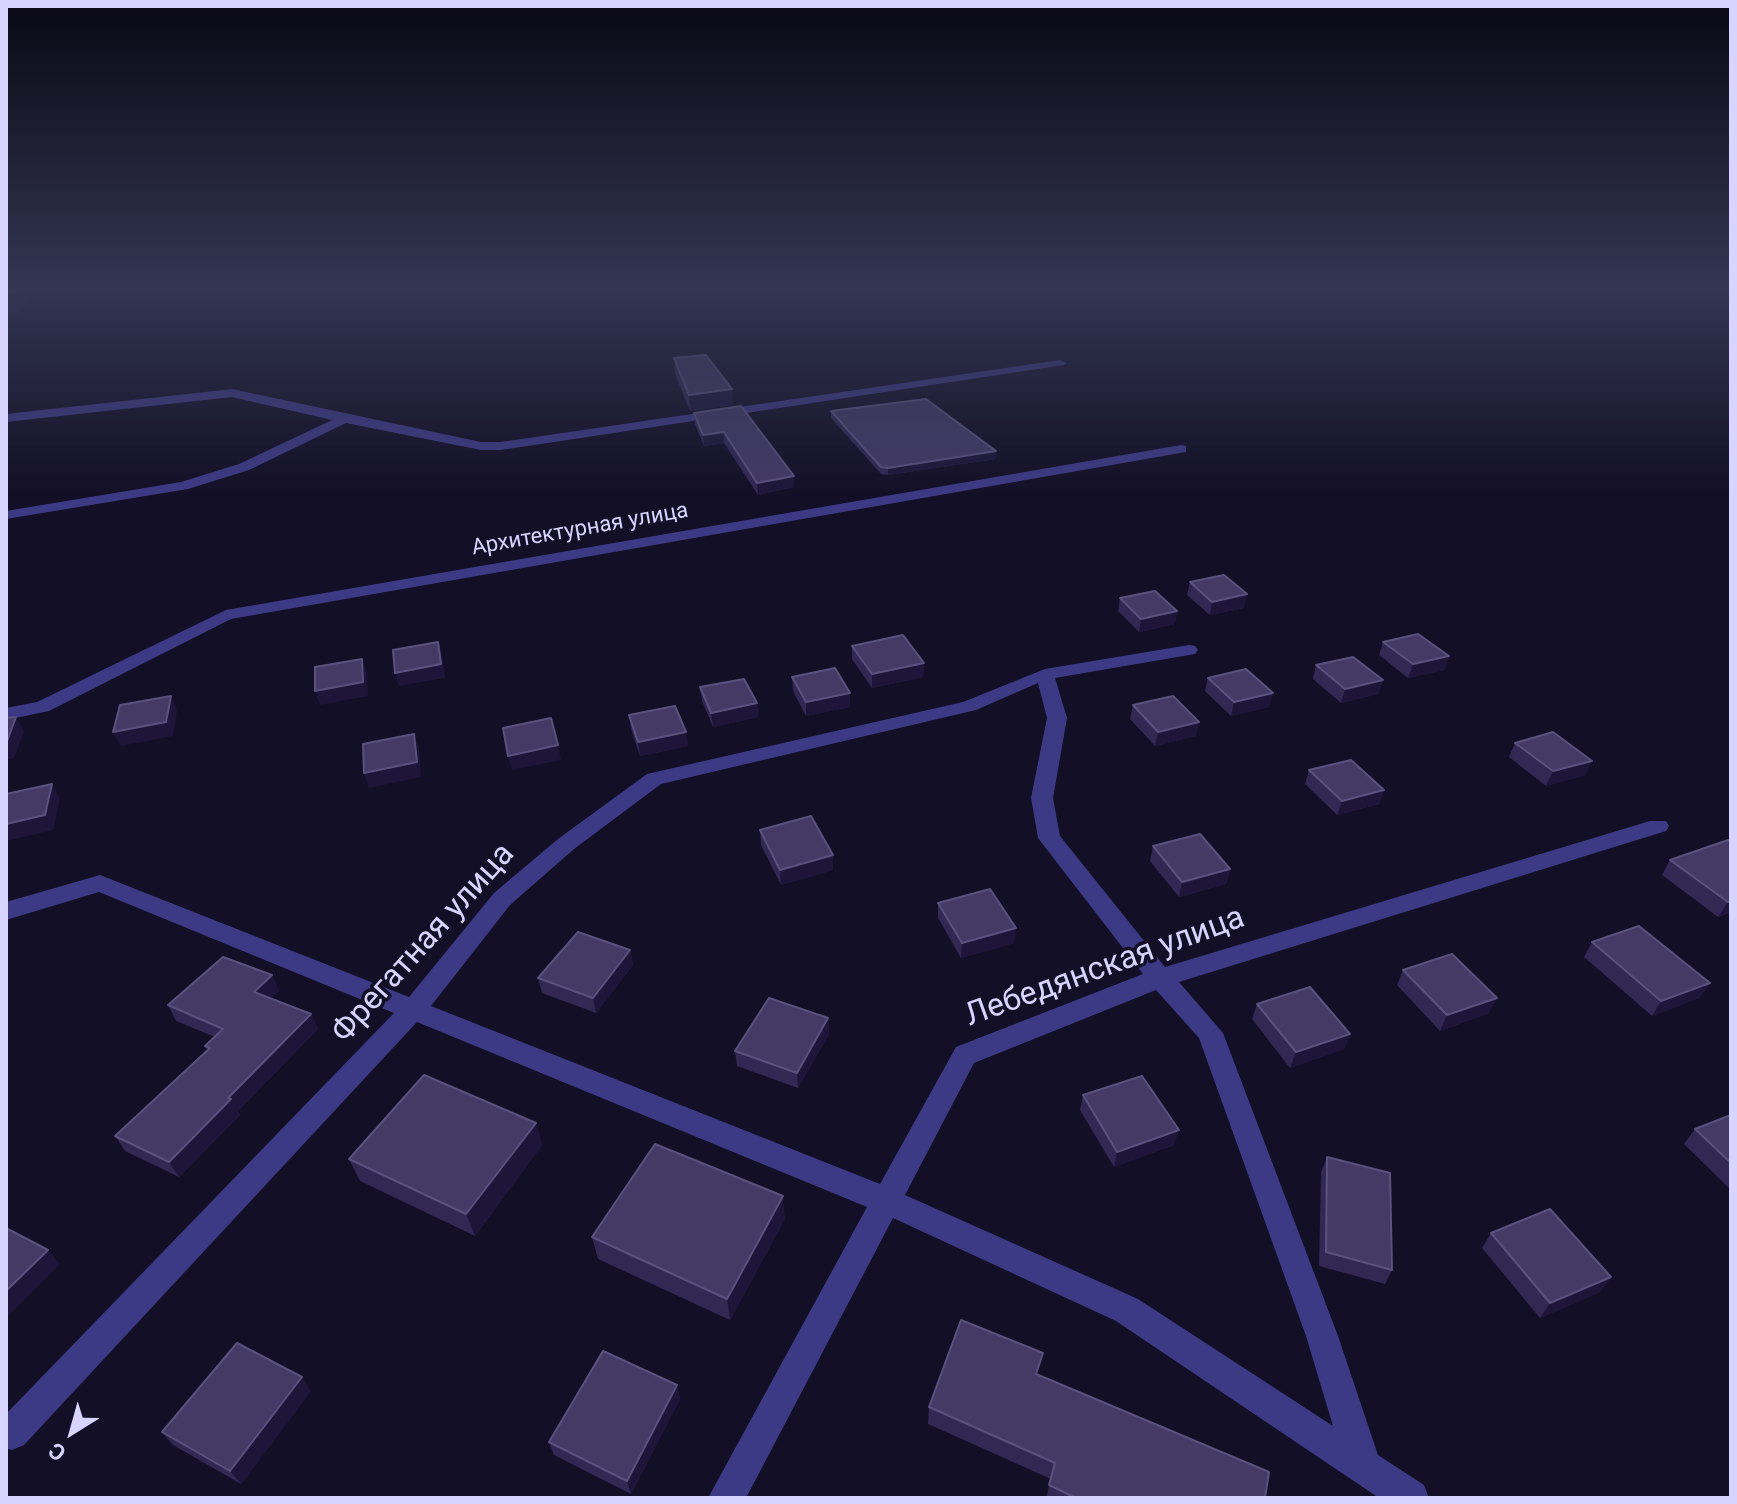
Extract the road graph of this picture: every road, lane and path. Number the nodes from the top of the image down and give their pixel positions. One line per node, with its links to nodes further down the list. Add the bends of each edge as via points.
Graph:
1 (1060, 363): 3 (street, via 501,446)
2 (6, 418): 3 (street, via 232,393)
3 (344, 419): 5 (street, via 244,467 183,486)
4 (1181, 449): 8 (street, Архитектурная улица, via 226,615 42,707)
5 (6, 515)
6 (1189, 650): 7 (street, Фрегатная улица)
7 (1045, 674): 11 (street, via 1057,718 1042,798 1049,838); 12 (street, Фрегатная улица, via 969,706 654,779 502,899)
8 (6, 714)
9 (1658, 826): 11 (street, Лебедянская улица)
10 (6, 911): 12 (street, via 100,883)
11 (1160, 978): 13 (street, Лебедянская улица, via 965,1055); 15 (street, via 1210,1033 1322,1336)
12 (413, 1010): 13 (street); 14 (street, Фрегатная улица)
13 (885, 1200): 15 (street, via 1127,1310); 16 (street, Лебедянская улица)
14 (12, 1433)
15 (1363, 1464): 17 (street)
16 (726, 1498)
17 (1411, 1498)

